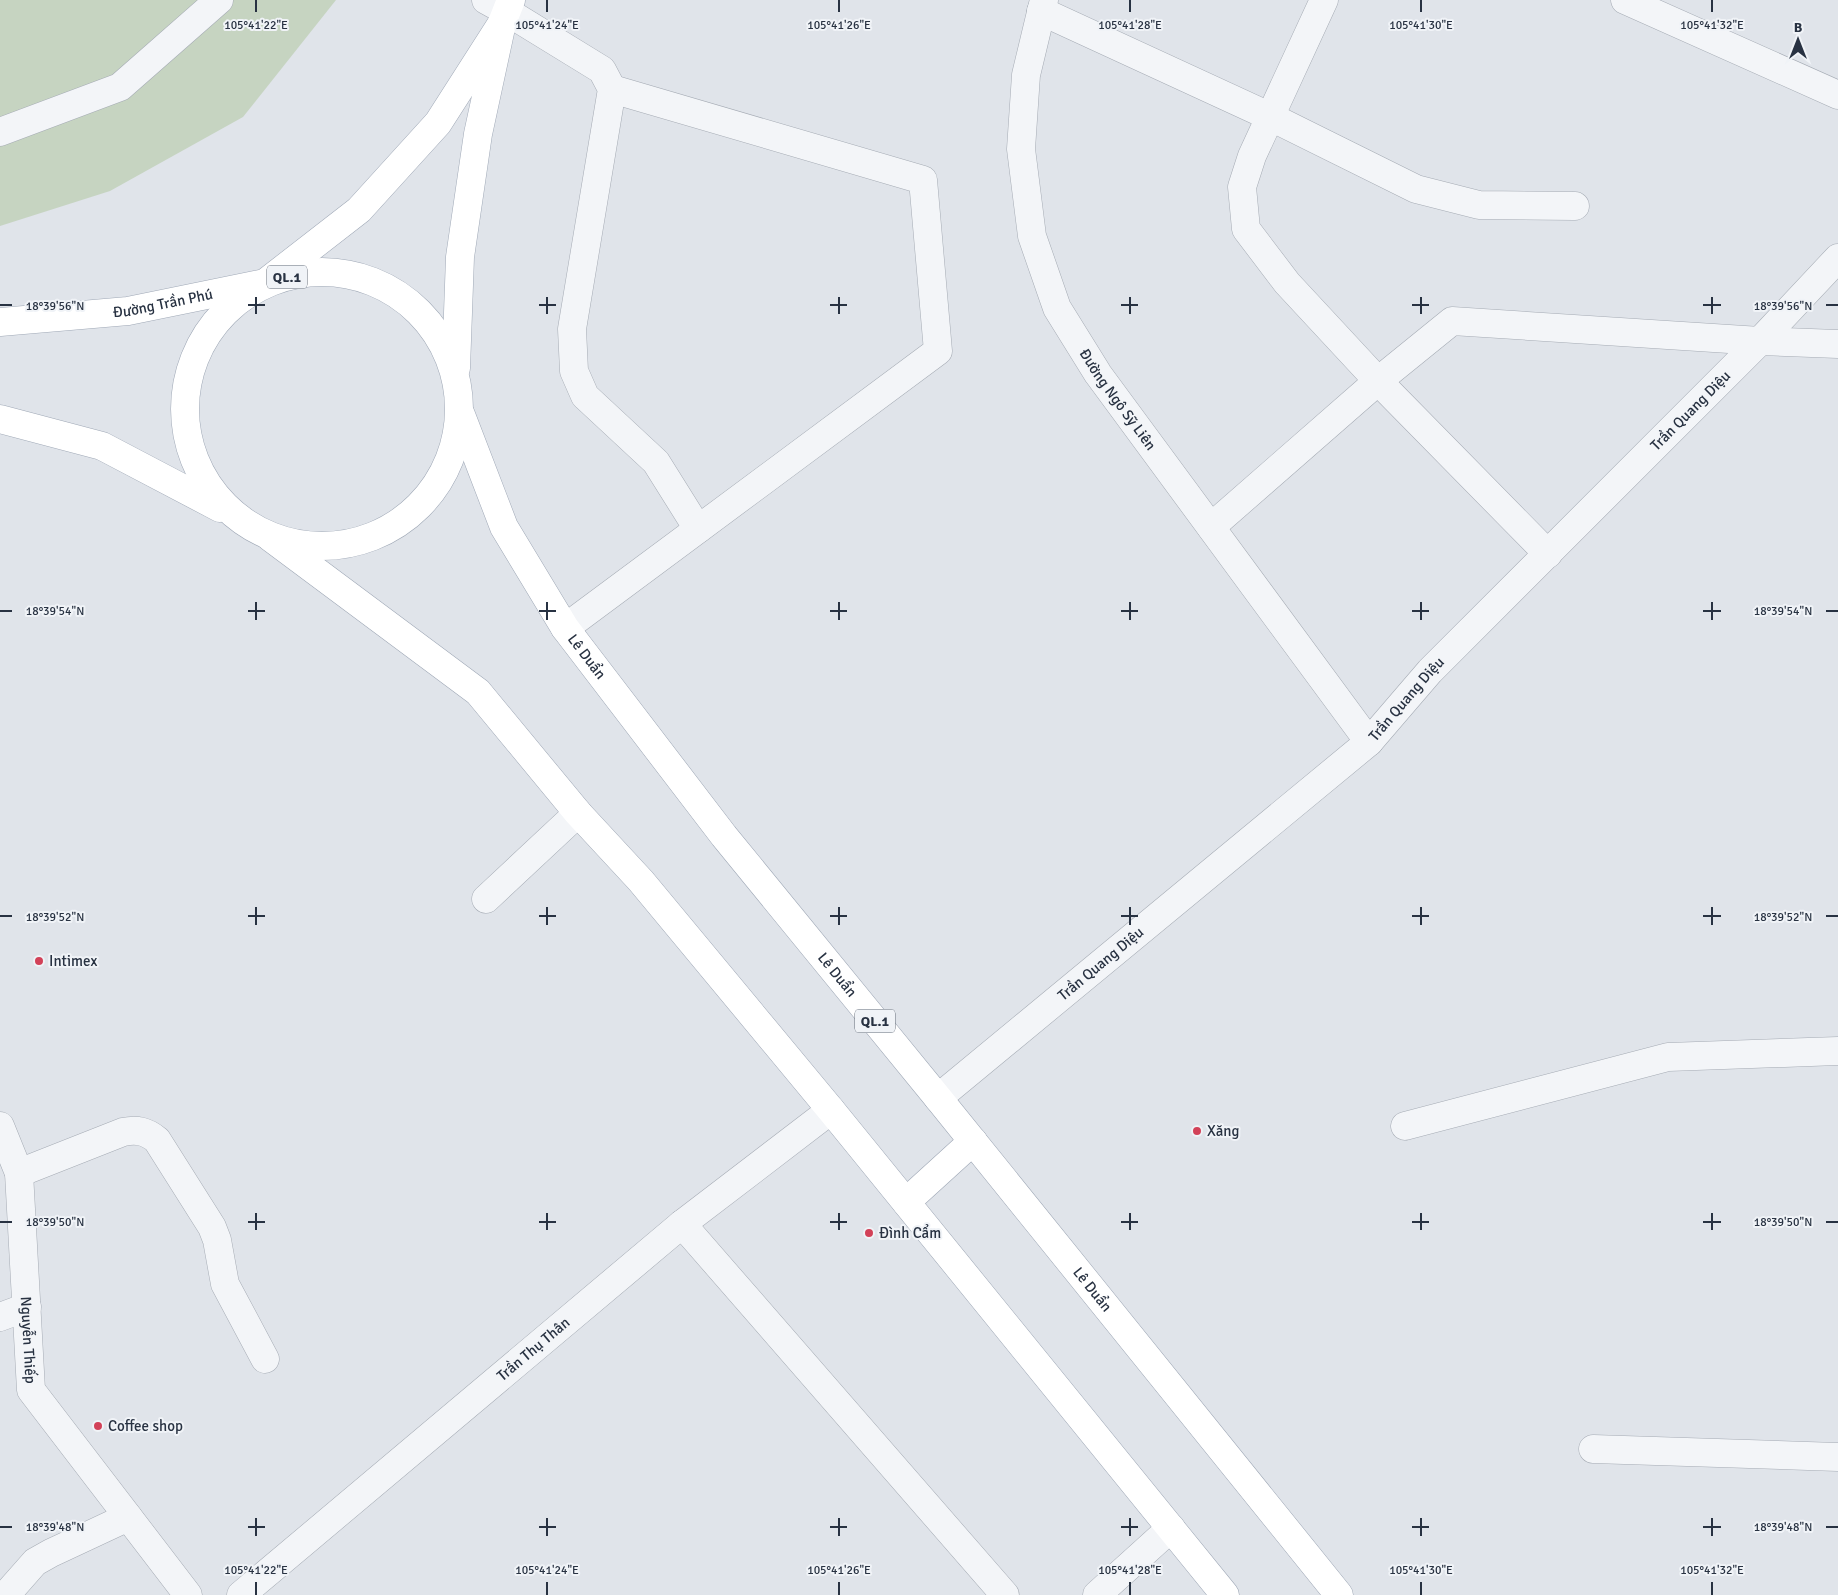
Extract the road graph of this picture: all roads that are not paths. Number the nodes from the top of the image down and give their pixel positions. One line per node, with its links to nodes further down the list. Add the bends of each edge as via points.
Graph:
1 (219, 0): 9 (street, via 120,87)
2 (1324, 0): 8 (street)
3 (1625, 0): 7 (street)
4 (1042, 5): 8 (street); 21 (street, Đường Ngô Sỹ Liên, via 1026,75 1021,148 1032,236 1057,308 1098,374)
5 (501, 8): 6 (street, via 602,70); 12 (main road, via 438,123 359,210); 16 (main road, via 460,257)
6 (612, 89): 22 (street, via 572,329 574,371 585,396 656,462); 22 (street, via 923,180 938,351)
7 (1838, 95)
8 (1270, 116): 10 (street, via 1416,189 1479,205); 17 (street, via 1242,187 1246,229 1287,283)
9 (0, 132)
10 (1575, 206)
11 (1838, 258): 14 (street, Trần Quang Diệu)
12 (264, 283): 13 (main road, Đường Trần Phú / QL.1, via 128,311); 16 (main road, QL.1, via 311,271 358,276 401,295 435,328); 20 (main road, QL.1, via 219,317 197,348 184,394 187,441 204,482)
13 (0, 322)
14 (1760, 341): 15 (street); 17 (street, via 1452,321); 24 (street, Trần Quang Diệu)
15 (1838, 344)
16 (456, 371): 18 (main road, QL.1)
17 (1378, 381): 21 (street); 24 (street)
18 (461, 415): 23 (main road, QL.1, via 452,458 430,495 398,525 357,543 313,546); 25 (main road, Lê Duẩn / QL.1, via 504,527)
19 (0, 419): 20 (main road, QL.1, via 102,446)
20 (232, 515): 23 (main road, QL.1)
21 (1211, 527): 26 (street, Đường Ngô Sỹ Liên)
22 (698, 530): 25 (street)
23 (270, 537): 27 (main road, QL.1, via 478,692)
24 (1548, 554): 26 (street, Trần Quang Diệu, via 1430,671)
25 (565, 628): 30 (main road, Lê Duẩn / QL.1, via 724,836)
26 (1369, 742): 30 (street, Trần Quang Diệu)
27 (578, 813): 28 (street); 31 (main road, QL.1, via 641,881)
28 (486, 900)
29 (1838, 1051): 33 (street, via 1668,1057)
30 (938, 1098): 34 (main road, Lê Duẩn / QL.1)
31 (832, 1110): 36 (main road, QL.1); 37 (street, Trần Thụ Thân)
32 (0, 1126): 35 (street, Nguyễn Thiếp)
33 (1405, 1126)
34 (973, 1141): 36 (main road); 51 (main road, Lê Duẩn / QL.1)
35 (19, 1173): 38 (street, Nguyễn Thiếp); 40 (street, via 123,1132 150,1134 212,1226 225,1284)
36 (906, 1202): 44 (main road, QL.1)
37 (682, 1224): 47 (street, Trần Thụ Thân); 48 (street)
38 (27, 1307): 39 (street); 43 (street, Nguyễn Thiếp, via 31,1390)
39 (0, 1317)
40 (264, 1359)
41 (1593, 1449): 42 (street)
42 (1838, 1457)
43 (128, 1517): 45 (street, via 35,1562); 46 (street, Nguyễn Thiếp)
44 (1171, 1528): 49 (street); 50 (main road, QL.1)
45 (6, 1595)
46 (188, 1595)
47 (241, 1595)
48 (1005, 1595)
49 (1097, 1595)
50 (1225, 1595)
51 (1339, 1595)

